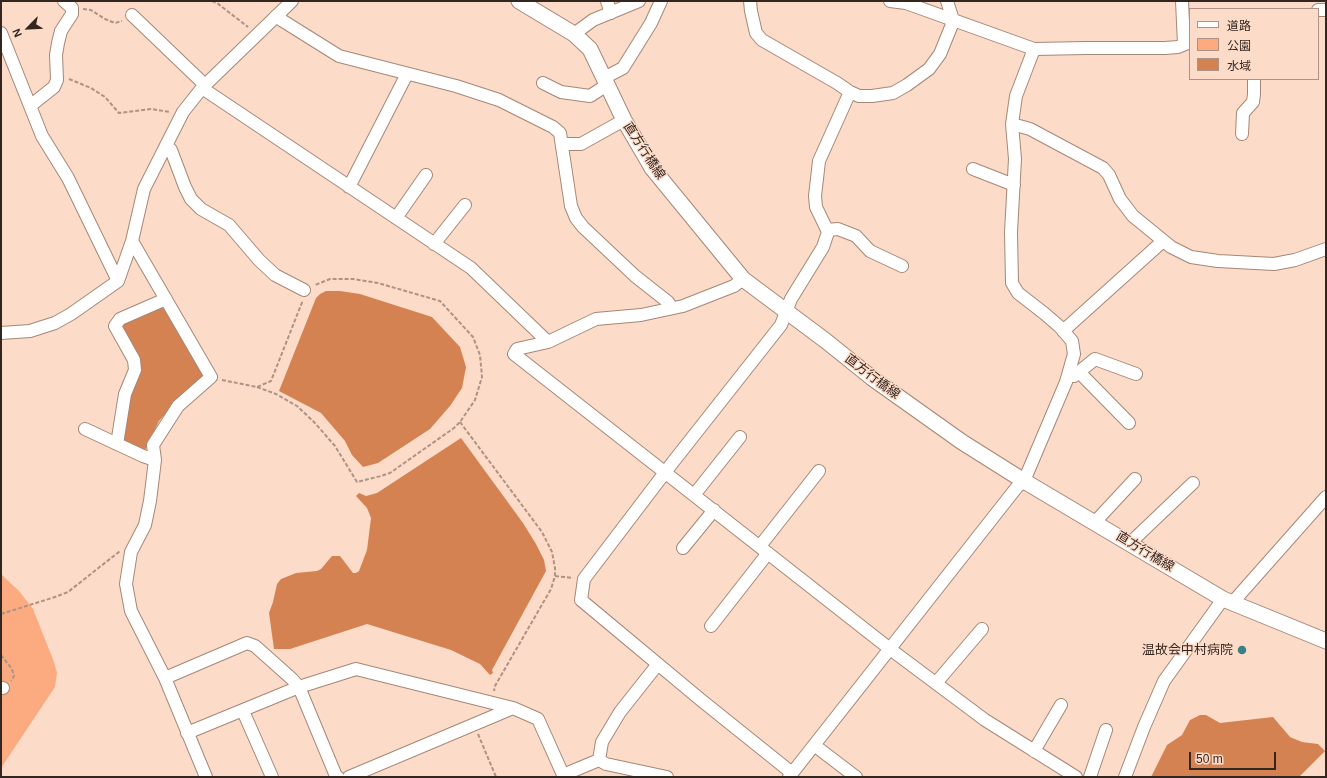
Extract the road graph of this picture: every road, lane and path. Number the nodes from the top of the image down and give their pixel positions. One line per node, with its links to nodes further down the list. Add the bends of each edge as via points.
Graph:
1 (64, 1): 12 (street)
2 (212, 1): 18 (path)
3 (292, 1): 15 (street)
4 (519, 1): 19 (main road, 直方行橋線)
5 (607, 1): 13 (street)
6 (639, 1): 13 (street)
7 (661, 1): 25 (street, via 651,23 623,68)
8 (750, 1): 28 (street, via 756,33 762,40)
9 (890, 1): 16 (street, via 906,3)
10 (947, 1): 16 (street)
11 (1182, 1): 20 (street)
12 (72, 11): 14 (path, via 81,8 91,10 115,23); 23 (street, via 61,31 58,43)
13 (611, 13): 19 (street, via 593,20)
14 (132, 15): 27 (street)
15 (276, 16): 18 (street); 22 (street, via 339,56)
16 (952, 20): 21 (street); 28 (street, via 940,54 929,69 907,86 893,93 872,96 859,96)
17 (1, 33): 29 (street)
18 (258, 34): 27 (street)
19 (574, 34): 25 (main road, 直方行橋線, via 590,49)
20 (1187, 43): 21 (street, via 1166,48)
21 (1034, 49): 32 (street, via 1016,96)
22 (407, 74): 34 (street, via 499,100 553,127 560,133); 39 (street)
23 (57, 77): 29 (street, via 54,87); 30 (path, via 92,88 106,97 119,113 150,109)
24 (1254, 80): 33 (street, via 1252,102 1243,113)
25 (606, 82): 26 (street, via 590,96 561,92); 31 (main road, 直方行橋線)
26 (543, 83)
27 (204, 87): 30 (street); 39 (street)
28 (850, 92): 42 (street, via 819,161 816,207)
29 (30, 106): 49 (street, via 42,136 68,178)
30 (183, 112): 35 (street)
31 (624, 120): 34 (street, via 581,144); 48 (main road, 直方行橋線, via 652,168)
32 (1012, 124): 38 (street); 44 (street, via 1030,129 1103,168 1120,199 1133,216)
33 (1242, 134)
34 (562, 144): 52 (street, via 571,206 576,218)
35 (166, 145): 43 (street, via 144,189); 50 (street, via 171,150 191,199 201,209 229,225 275,275)
36 (974, 169): 38 (street)
37 (426, 175): 41 (street)
38 (1014, 185): 54 (street, via 1011,232 1012,283 1018,293)
39 (349, 187): 41 (street)
40 (465, 205): 45 (street)
41 (396, 218): 45 (street)
42 (828, 230): 47 (street, via 838,230 856,236 870,251); 53 (street, via 823,247 791,299)
43 (132, 240): 49 (street); 51 (street)
44 (1162, 241): 46 (street, via 1191,257 1274,264); 54 (street)
45 (434, 244): 56 (street, via 471,268)
46 (1326, 249)
47 (902, 266)
48 (743, 279): 52 (street, via 734,286); 53 (main road, 直方行橋線)
49 (118, 281): 55 (street, via 55,323 30,332)
50 (304, 290): 61 (path, via 305,295 271,381); 62 (path, via 330,279 353,279 378,283 440,301 473,337 480,356 482,376 475,400)
51 (166, 299): 60 (street); 66 (street, via 120,319 116,326 134,360 135,370 125,394)
52 (672, 308): 56 (street, via 641,315 596,319)
53 (787, 312): 69 (street, via 781,325); 71 (main road, 直方行橋線, via 962,442)
54 (1063, 331): 59 (street, via 1072,341 1074,354)
55 (1, 333)
56 (548, 342): 69 (street, via 517,349 514,354)
57 (1079, 372): 58 (street, via 1095,359); 59 (street, via 1074,376); 63 (street)
58 (1136, 374)
59 (1068, 376): 71 (street)
60 (212, 377): 61 (path); 67 (street, via 178,406 153,445)
61 (257, 387): 62 (path, via 297,406 314,422 335,446 357,482 390,473)
62 (460, 422): 81 (path, via 542,532 552,552)
63 (1129, 423)
64 (85, 429): 66 (street)
65 (740, 437): 73 (street)
66 (117, 444): 67 (street)
67 (155, 460): 78 (street, via 145,525)
68 (820, 471): 80 (street)
69 (666, 472): 73 (street); 82 (street)
70 (1135, 479): 76 (street)
71 (1024, 481): 76 (main road, 直方行橋線); 88 (street)
72 (1193, 483): 77 (street)
73 (694, 495): 75 (street)
74 (1326, 497): 83 (street)
75 (714, 510): 79 (street); 80 (street)
76 (1095, 522): 77 (main road, 直方行橋線)
77 (1130, 543): 83 (main road, 直方行橋線)
78 (135, 544): 84 (path, via 126,546 68,592); 91 (street, via 131,552 126,584 131,610)
79 (683, 548)
80 (764, 549): 85 (street); 88 (street)
81 (555, 576): 82 (path); 95 (path, via 551,589 495,686)
82 (584, 579): 90 (street, via 581,600)
83 (1228, 600): 87 (main road, 直方行橋線); 116 (street, via 1164,681)
84 (1, 614)
85 (711, 626)
86 (982, 629): 92 (street)
87 (1326, 641)
88 (890, 649): 92 (street); 102 (street)
89 (1, 655): 93 (path, via 14,676 10,684)
90 (658, 664): 104 (street, via 620,712 602,742); 105 (street)
91 (165, 678): 94 (street, via 246,643 255,646 292,678); 101 (street)
92 (936, 683): 103 (street, via 985,720)
93 (2, 688)
94 (299, 688): 95 (street, via 356,669); 98 (street); 109 (street)
95 (491, 702): 97 (street)
96 (1061, 705): 103 (street)
97 (513, 708): 99 (street); 106 (street, via 538,719)
98 (243, 711): 101 (street); 108 (street)
99 (474, 724): 110 (street); 111 (path)
100 (1106, 730): 115 (street)
101 (187, 733): 107 (street)
102 (814, 745): 105 (street); 113 (street)
103 (1034, 751): 114 (street)
104 (599, 760): 106 (street); 112 (street, via 606,764)
105 (791, 775)
106 (564, 776)
107 (206, 777)
108 (272, 777)
109 (338, 777)
110 (349, 777)
111 (496, 777)
112 (667, 777)
113 (856, 777)
114 (1076, 777)
115 (1090, 777)
116 (1125, 777)

